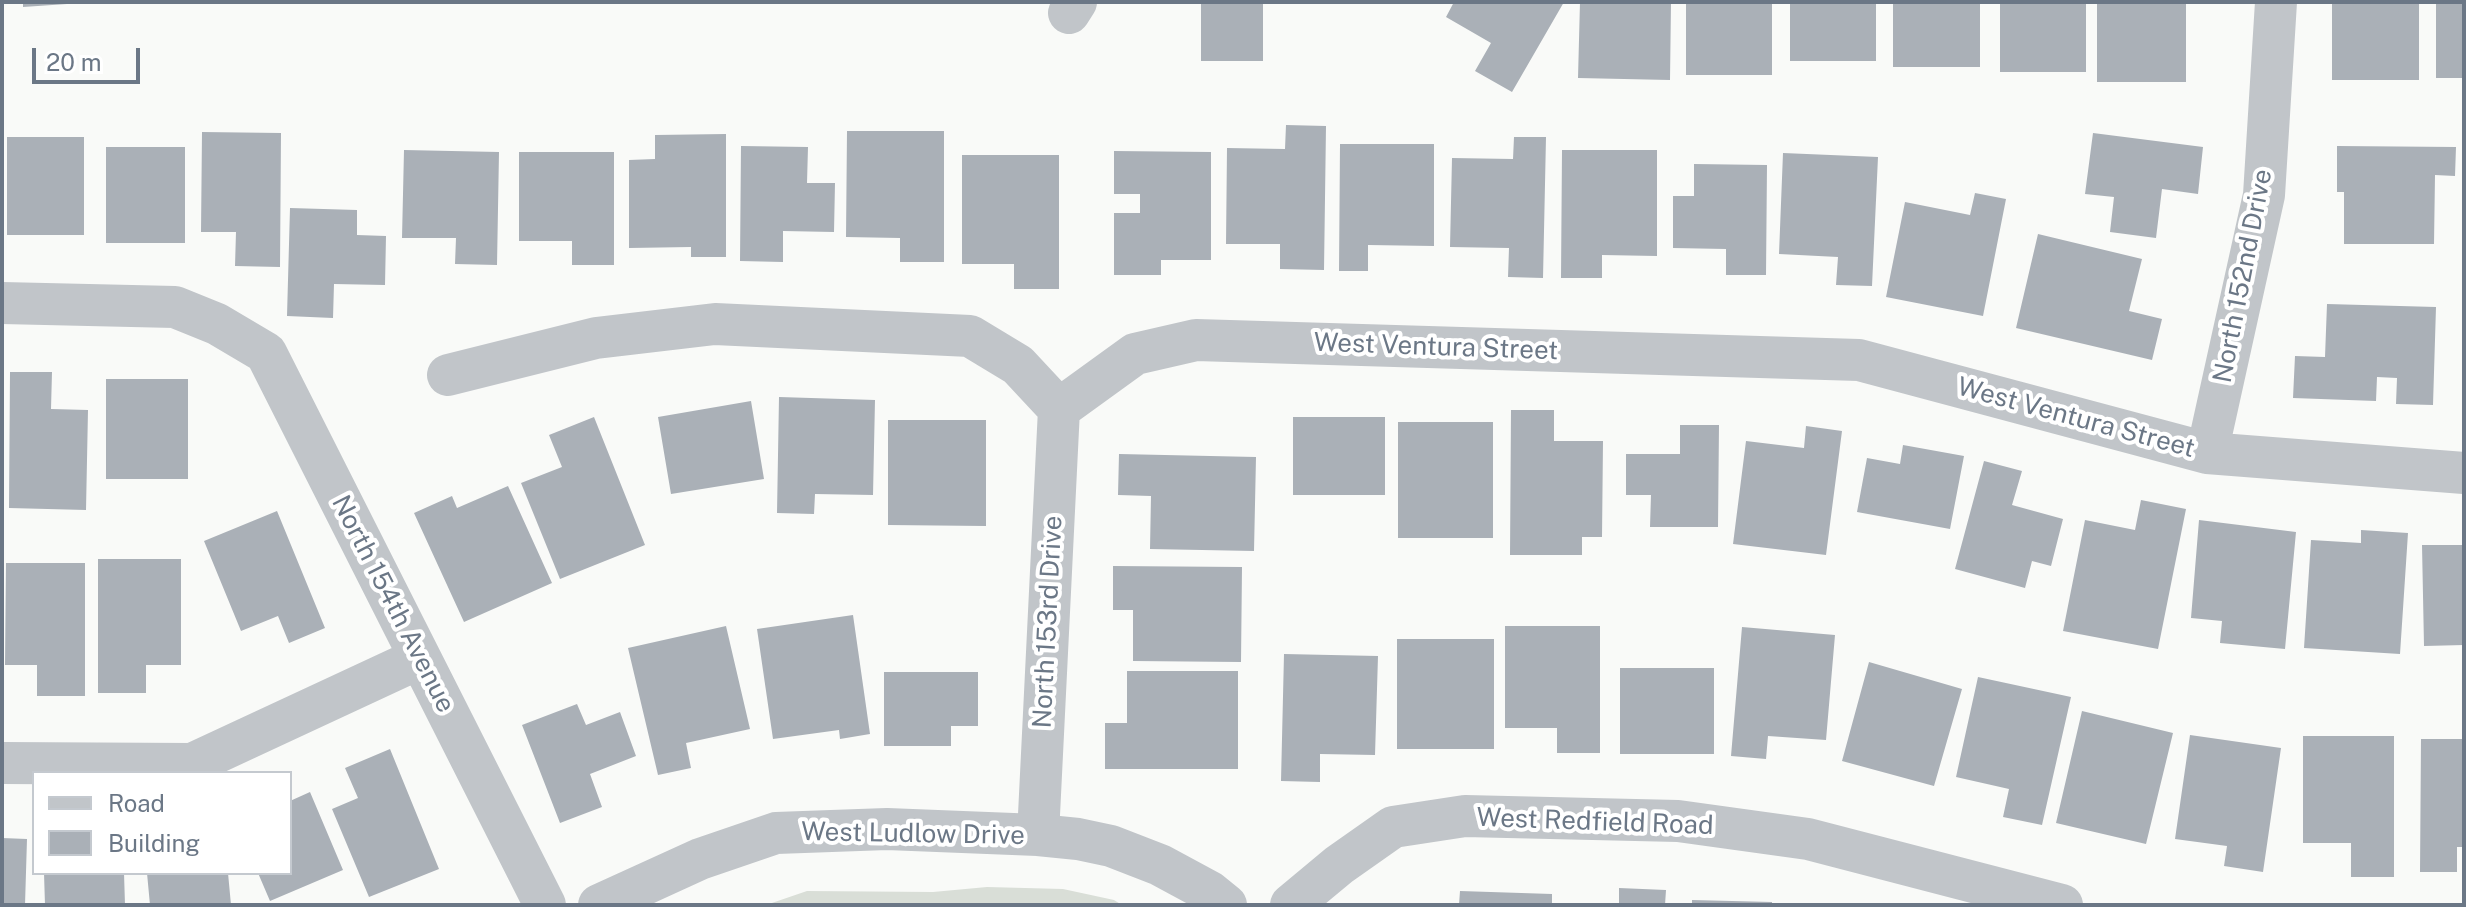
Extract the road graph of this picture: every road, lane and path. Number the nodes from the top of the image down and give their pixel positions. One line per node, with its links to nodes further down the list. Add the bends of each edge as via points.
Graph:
1 (2276, 2): 5 (street, North 152nd Drive, via 2264,195)
2 (2, 303): 7 (street, North 154th Avenue, via 175,307 266,353)
3 (448, 375): 4 (street, via 596,338 715,324 970,336 1018,365)
4 (1059, 409): 5 (street, West Ventura Street, via 1135,354 1196,340 1843,359); 9 (street, North 153rd Drive)
5 (2207, 453): 6 (street, West Ventura Street)
6 (2464, 473)
7 (420, 658): 8 (street, via 192,764); 10 (street, North 154th Avenue)
8 (2, 763)
9 (1038, 835): 11 (street, West Ludlow Drive, via 887,829 776,833 700,859); 12 (street, West Ludlow Drive, via 1111,846 1160,865)
10 (545, 905)
11 (599, 905)
12 (1226, 905)
13 (1291, 905): 14 (street, West Redfield Road, via 1393,827 1465,816 1678,821 1808,839)
14 (2062, 905)

